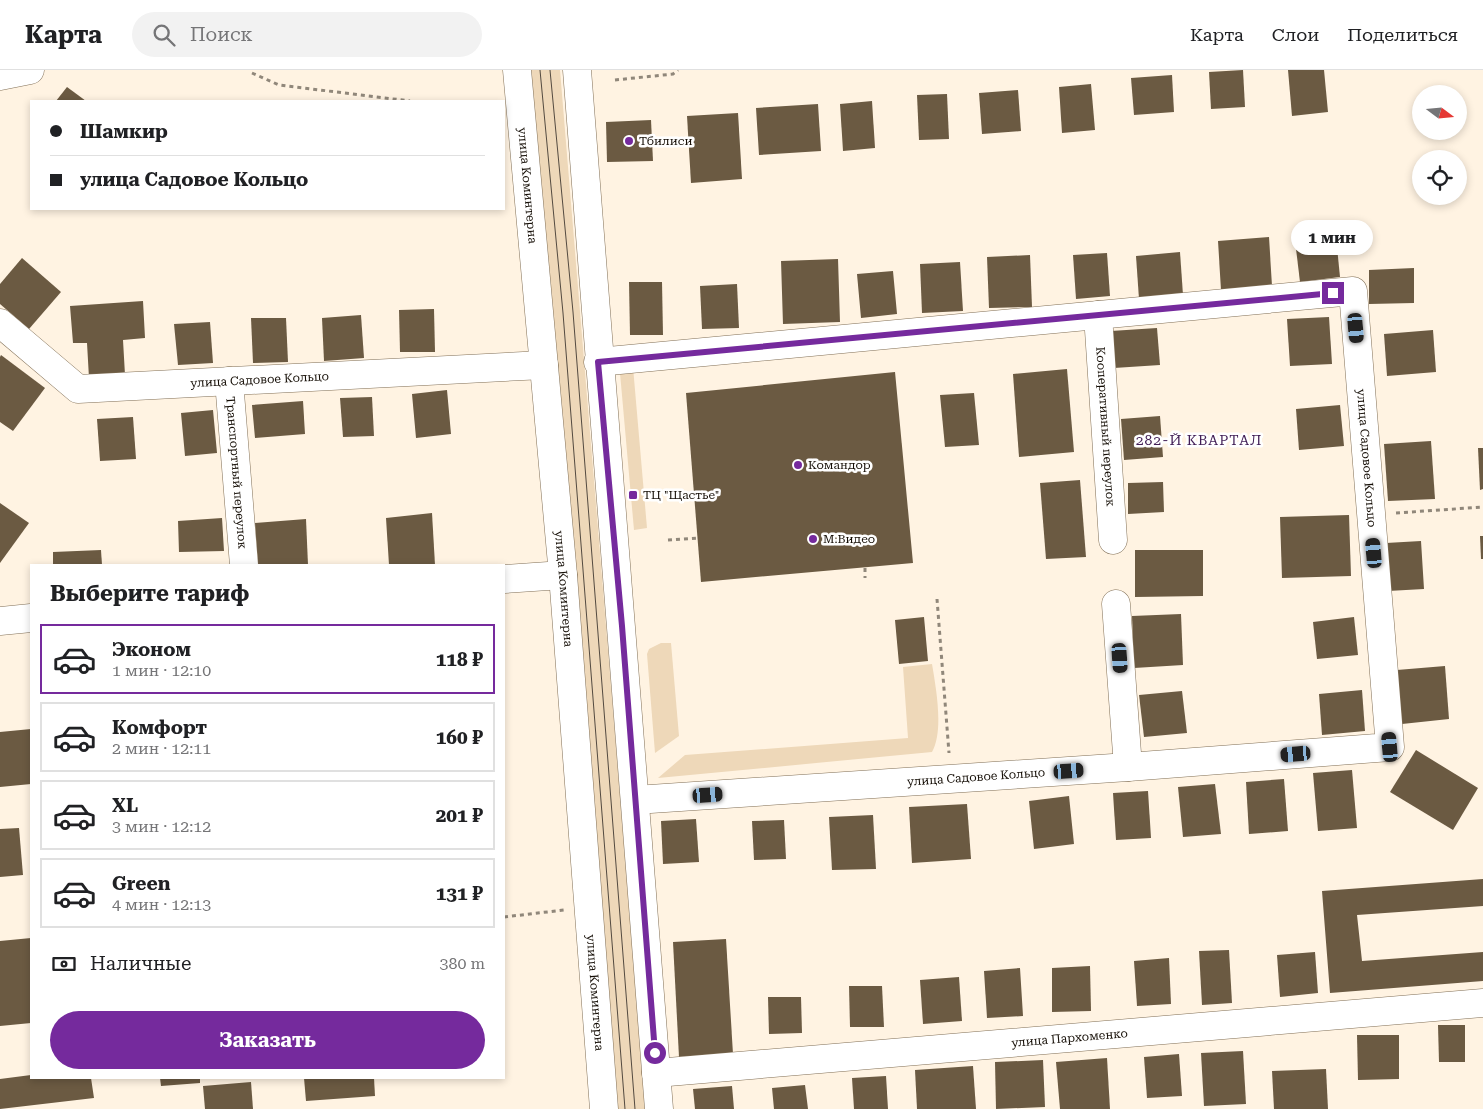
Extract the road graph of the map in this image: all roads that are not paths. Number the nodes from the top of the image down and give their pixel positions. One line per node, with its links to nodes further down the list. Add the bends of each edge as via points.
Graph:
1 (30, 70): 4 (street)
2 (517, 70): 8 (street, улица Коминтерна)
3 (577, 70): 7 (street)
4 (0, 76)
5 (1098, 315): 7 (street, улица Садовое Кольцо); 10 (street, Кооперативный переулок); 17 (street, улица Садовое Кольцо, via 1353,291 1390,747)
6 (0, 323): 9 (street, улица Садовое Кольцо, via 78,390)
7 (598, 362): 18 (street)
8 (544, 365): 9 (street, улица Садовое Кольцо); 12 (street, улица Коминтерна)
9 (229, 381): 11 (street, Транспортный переулок)
10 (1113, 540)
11 (244, 564)
12 (564, 575): 13 (street); 21 (street, улица Коминтерна)
13 (505, 579)
14 (1116, 604): 17 (street)
15 (30, 618): 16 (street)
16 (0, 621)
17 (1128, 768): 18 (street, улица Садовое Кольцо)
18 (635, 800): 20 (street)
19 (1483, 1003): 20 (street, улица Пархоменко)
20 (656, 1073): 22 (street)
21 (604, 1109)
22 (659, 1109)

